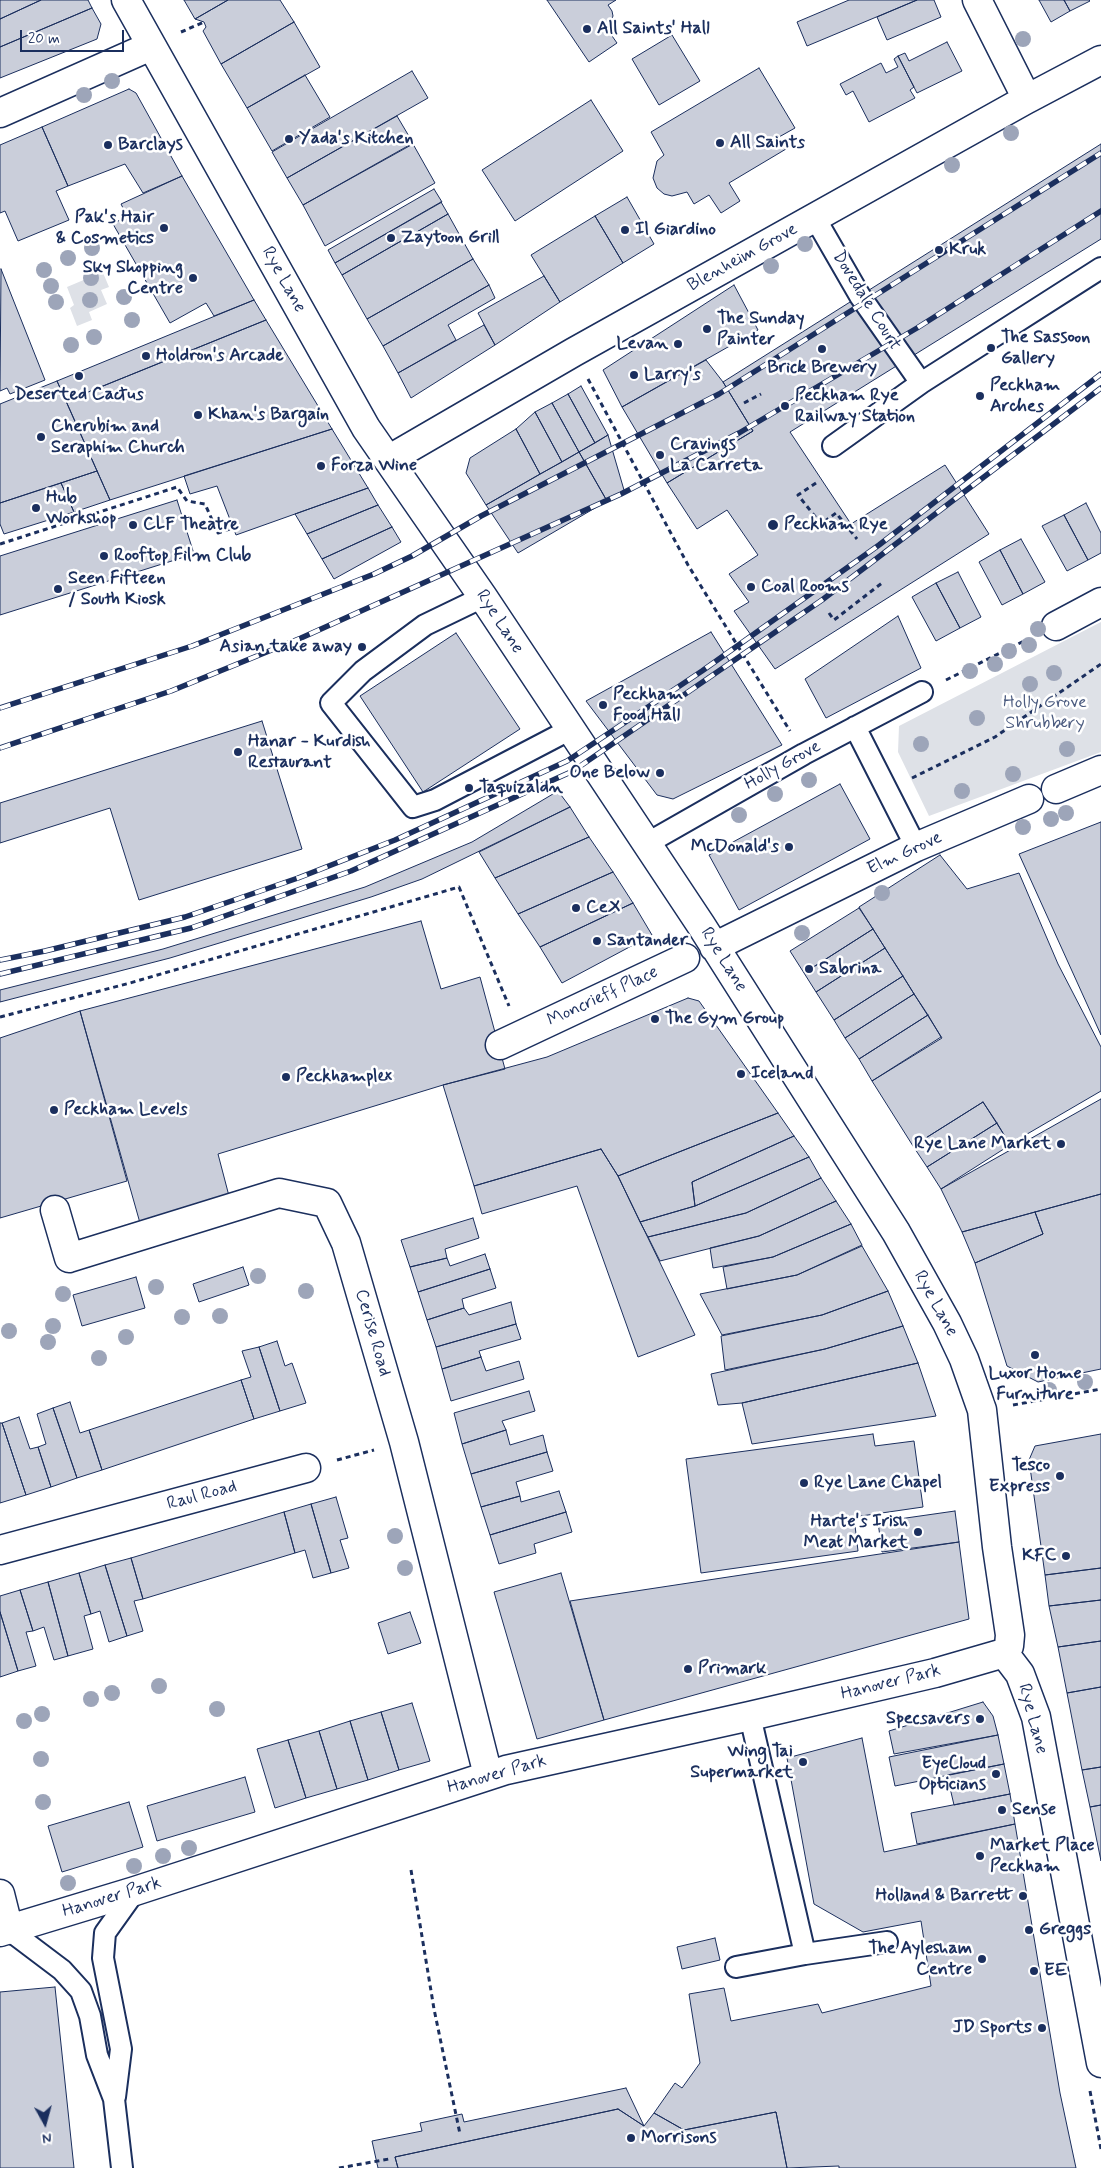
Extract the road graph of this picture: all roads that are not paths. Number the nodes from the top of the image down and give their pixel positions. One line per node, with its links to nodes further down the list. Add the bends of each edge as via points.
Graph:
1 (126, 0): 3 (street, Rye Lane)
2 (977, 0): 5 (street)
3 (151, 46): 6 (street); 11 (street, Rye Lane, via 366,428)
4 (1101, 60): 5 (street, Blenheim Grove)
5 (1027, 99): 7 (street, Blenheim Grove)
6 (0, 113)
7 (815, 218): 9 (lane, Dovedale Court, via 860,296); 11 (street, Blenheim Grove)
8 (1101, 268): 9 (lane)
9 (920, 383): 10 (lane)
10 (833, 446)
11 (388, 460): 12 (street, Rye Lane)
12 (483, 597): 17 (street, Rye Lane); 17 (lane, via 425,625 363,671 331,703 413,807 435,800)
13 (1101, 602): 14 (street)
14 (1056, 626)
15 (922, 692): 16 (lane, Holly Grove)
16 (855, 727): 21 (lane, Holly Grove); 22 (lane)
17 (571, 729): 21 (street, Rye Lane)
18 (1101, 770): 19 (street, Elm Grove)
19 (1056, 789): 20 (lane, Elm Grove)
20 (1029, 800): 22 (street, Elm Grove)
21 (646, 844): 23 (street, Rye Lane)
22 (916, 847): 23 (street, Elm Grove)
23 (714, 947): 29 (street, Rye Lane, via 896,1232 964,1359 982,1410 996,1547 1010,1635 1009,1646)
24 (685, 958): 25 (street, Moncrieff Place)
25 (511, 1040)
26 (55, 1210): 31 (street, Cerise Road, via 69,1258 279,1193 327,1203 346,1243 404,1442)
27 (306, 1468): 28 (street, Raul Road)
28 (0, 1550)
29 (1004, 1653): 30 (street, Hanover Park); 38 (street, Rye Lane, via 1020,1674 1036,1717)
30 (750, 1716): 31 (street, Hanover Park); 36 (lane)
31 (488, 1775): 32 (street, Hanover Park)
32 (135, 1891): 34 (street, Hanover Park); 39 (lane, via 105,1933 103,1958 122,2049)
33 (0, 1894): 34 (street)
34 (4, 1931): 39 (lane, via 62,1970 81,1992 90,2016 97,2055)
35 (888, 1942): 36 (lane)
36 (805, 1954): 37 (lane)
37 (736, 1967)
38 (1101, 2063)
39 (114, 2099): 40 (lane)
40 (122, 2168)

